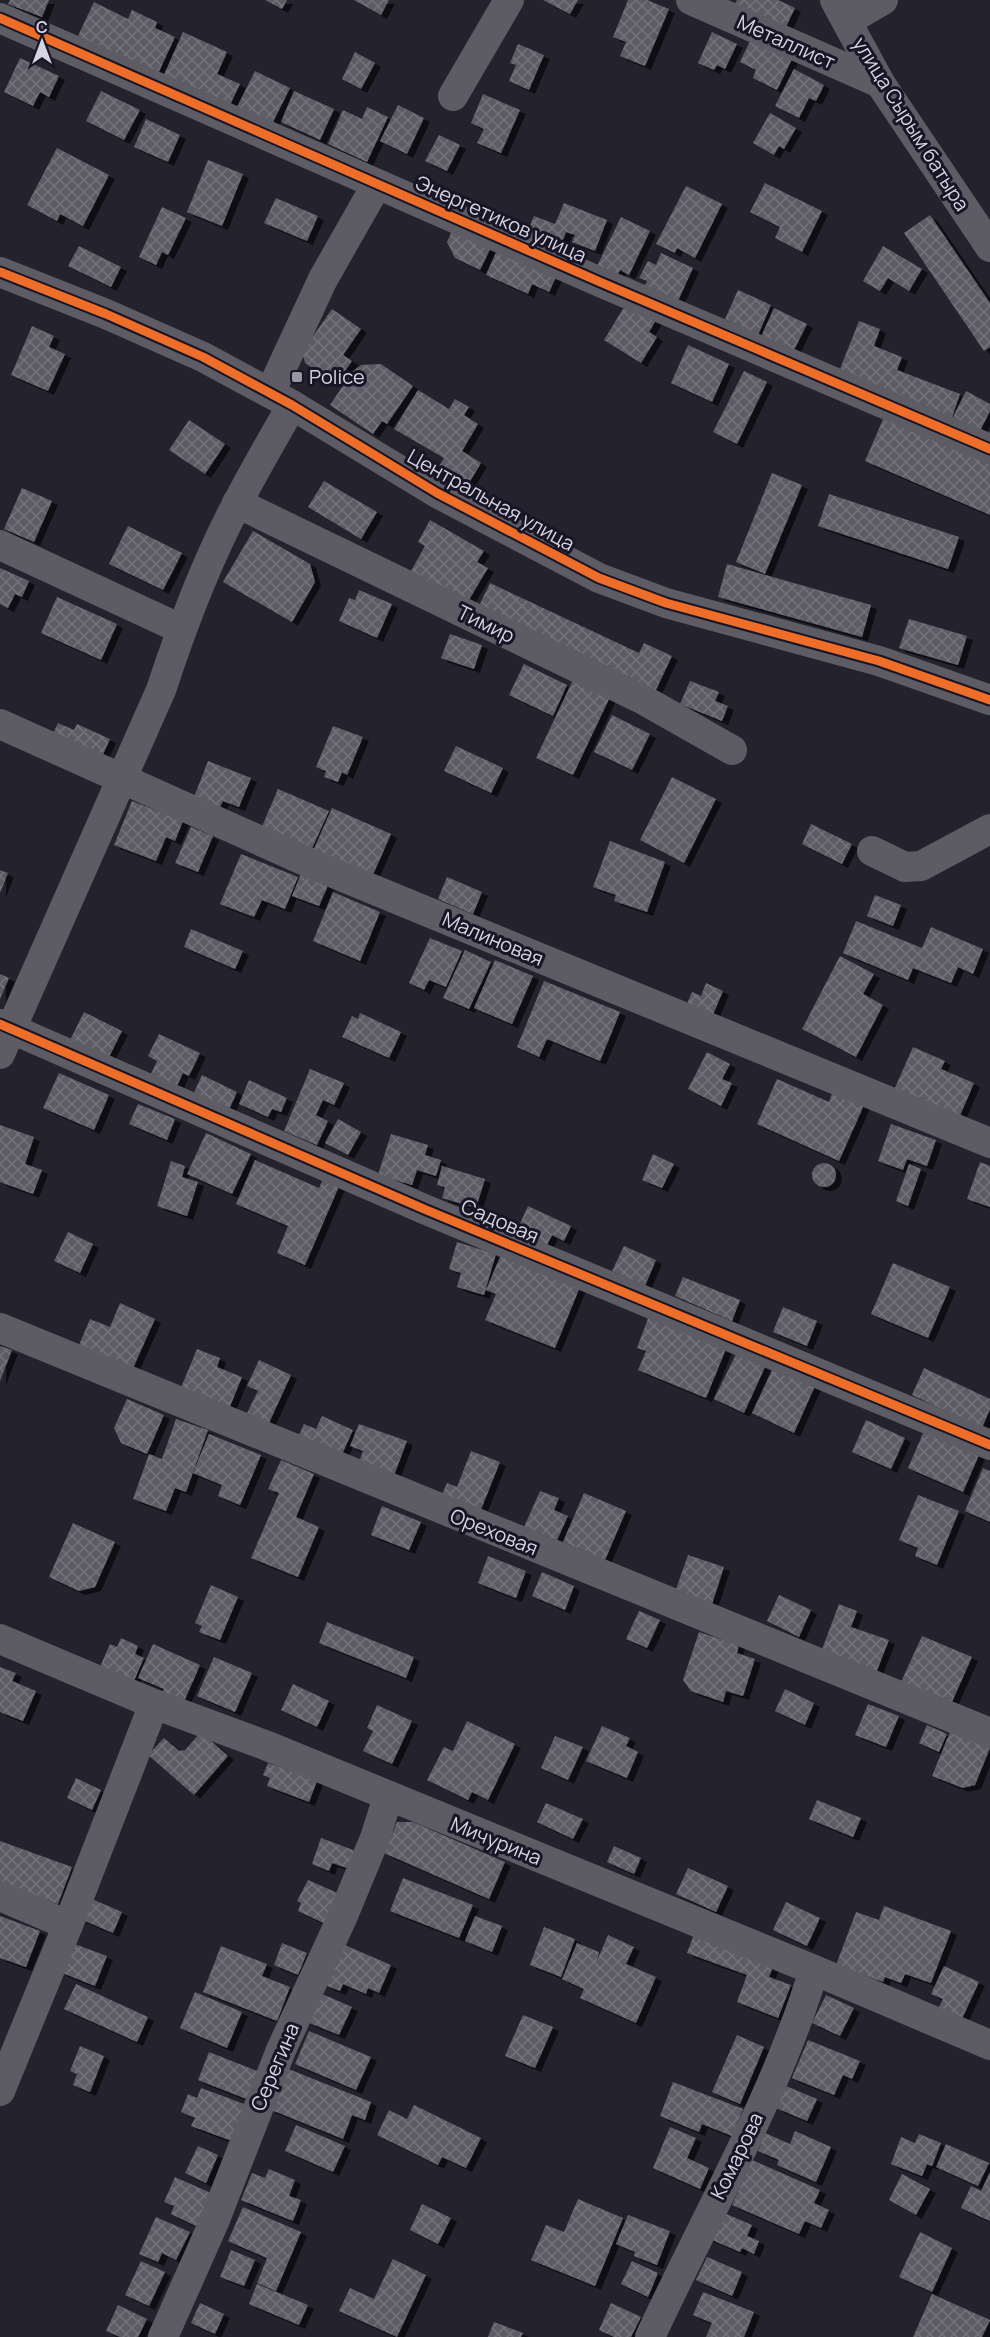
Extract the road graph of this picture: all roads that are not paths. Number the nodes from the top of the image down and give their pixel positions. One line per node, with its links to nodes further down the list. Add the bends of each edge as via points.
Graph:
1 (509, 0): 7 (street)
2 (691, 0): 6 (street, Металлист)
3 (883, 0): 4 (street)
4 (841, 10): 6 (street, улица Сырым батыра)
5 (0, 18): 8 (street, Энергетиков улица)
6 (880, 83): 9 (street, улица Сырым батыра)
7 (453, 96)
8 (377, 184): 11 (street, via 323,279); 12 (street, Энергетиков улица)
9 (990, 247)
10 (0, 272): 11 (street, Центральная улица, via 203,357)
11 (281, 399): 13 (street); 16 (street, Центральная улица, via 437,493 599,578 666,603 879,662)
12 (990, 449)
13 (237, 503): 15 (street); 18 (street, Тимир, via 642,699)
14 (0, 544): 15 (street)
15 (181, 629): 19 (street, via 161,690)
16 (990, 700)
17 (0, 724): 19 (street, Малиновая)
18 (732, 750)
19 (121, 778): 22 (street); 23 (street, Малиновая, via 321,867)
20 (990, 829): 21 (street, via 921,866 905,867)
21 (872, 851)
22 (3, 1035): 25 (street, Садовая)
23 (990, 1143)
24 (0, 1328): 28 (street, Ореховая)
25 (990, 1445)
26 (0, 1639): 27 (street, Мичурина)
27 (154, 1704): 29 (street, Мичурина); 31 (street)
28 (990, 1733)
29 (388, 1797): 32 (street, Мичурина); 35 (street, Серегина, via 346,1908 280,2050 214,2222)
30 (0, 1896): 31 (street)
31 (68, 1925): 34 (street)
32 (814, 1970): 33 (street, Мичурина); 36 (street, Комарова, via 799,2020 758,2116)
33 (990, 2046)
34 (0, 2091)
35 (163, 2337)
36 (650, 2337)

